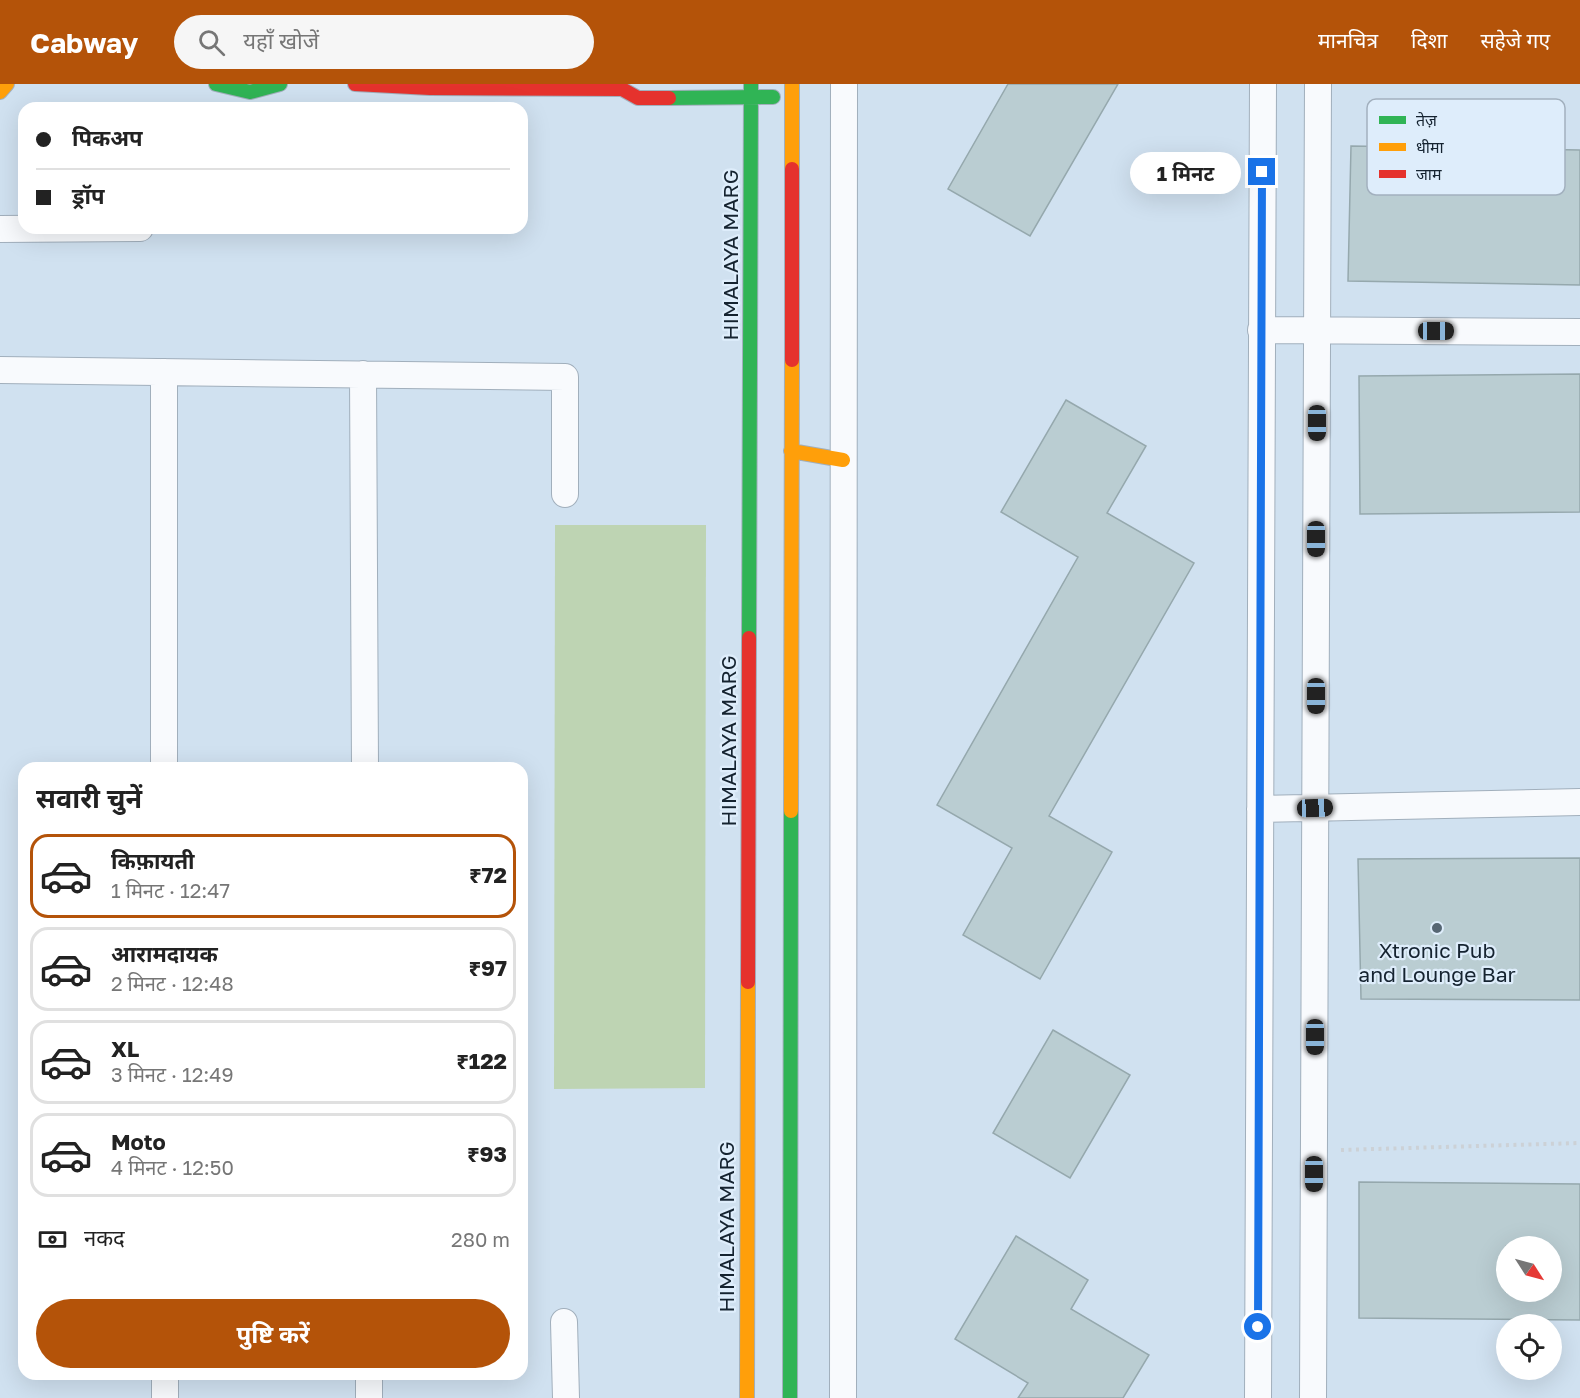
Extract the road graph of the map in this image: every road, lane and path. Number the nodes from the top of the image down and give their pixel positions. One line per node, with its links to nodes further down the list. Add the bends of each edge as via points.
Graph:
1 (7, 84): 11 (main road)
2 (216, 84): 3 (main road, via 250,92)
3 (280, 84)
4 (355, 84): 8 (main road, via 430,88)
5 (844, 84): 21 (street)
6 (1263, 84): 14 (street)
7 (1318, 84): 15 (street)
8 (625, 86): 10 (main road, via 638,98)
9 (792, 90): 10 (main road); 20 (main road)
10 (751, 91): 36 (main road, HIMALAYA MARG)
11 (0, 92)
12 (0, 229): 13 (street)
13 (18, 229)
14 (1261, 330): 15 (street); 27 (street)
15 (1317, 330): 16 (street); 26 (street)
16 (1580, 332)
17 (0, 370): 18 (street)
18 (164, 372): 19 (street); 23 (street)
19 (363, 374): 22 (street, via 565,376); 24 (street)
20 (791, 451): 21 (main road); 37 (main road)
21 (843, 460): 38 (street)
22 (565, 494)
23 (164, 762)
24 (365, 762)
25 (1580, 802): 26 (street)
26 (1315, 808): 27 (street); 29 (street)
27 (1260, 809): 39 (street)
28 (1580, 1143): 29 (path)
29 (1314, 1152): 40 (street)
30 (564, 1322): 35 (street)
31 (165, 1380): 33 (street)
32 (369, 1380): 34 (street)
33 (165, 1398)
34 (369, 1398)
35 (566, 1398)
36 (747, 1398)
37 (790, 1398)
38 (843, 1398)
39 (1258, 1398)
40 (1313, 1398)

